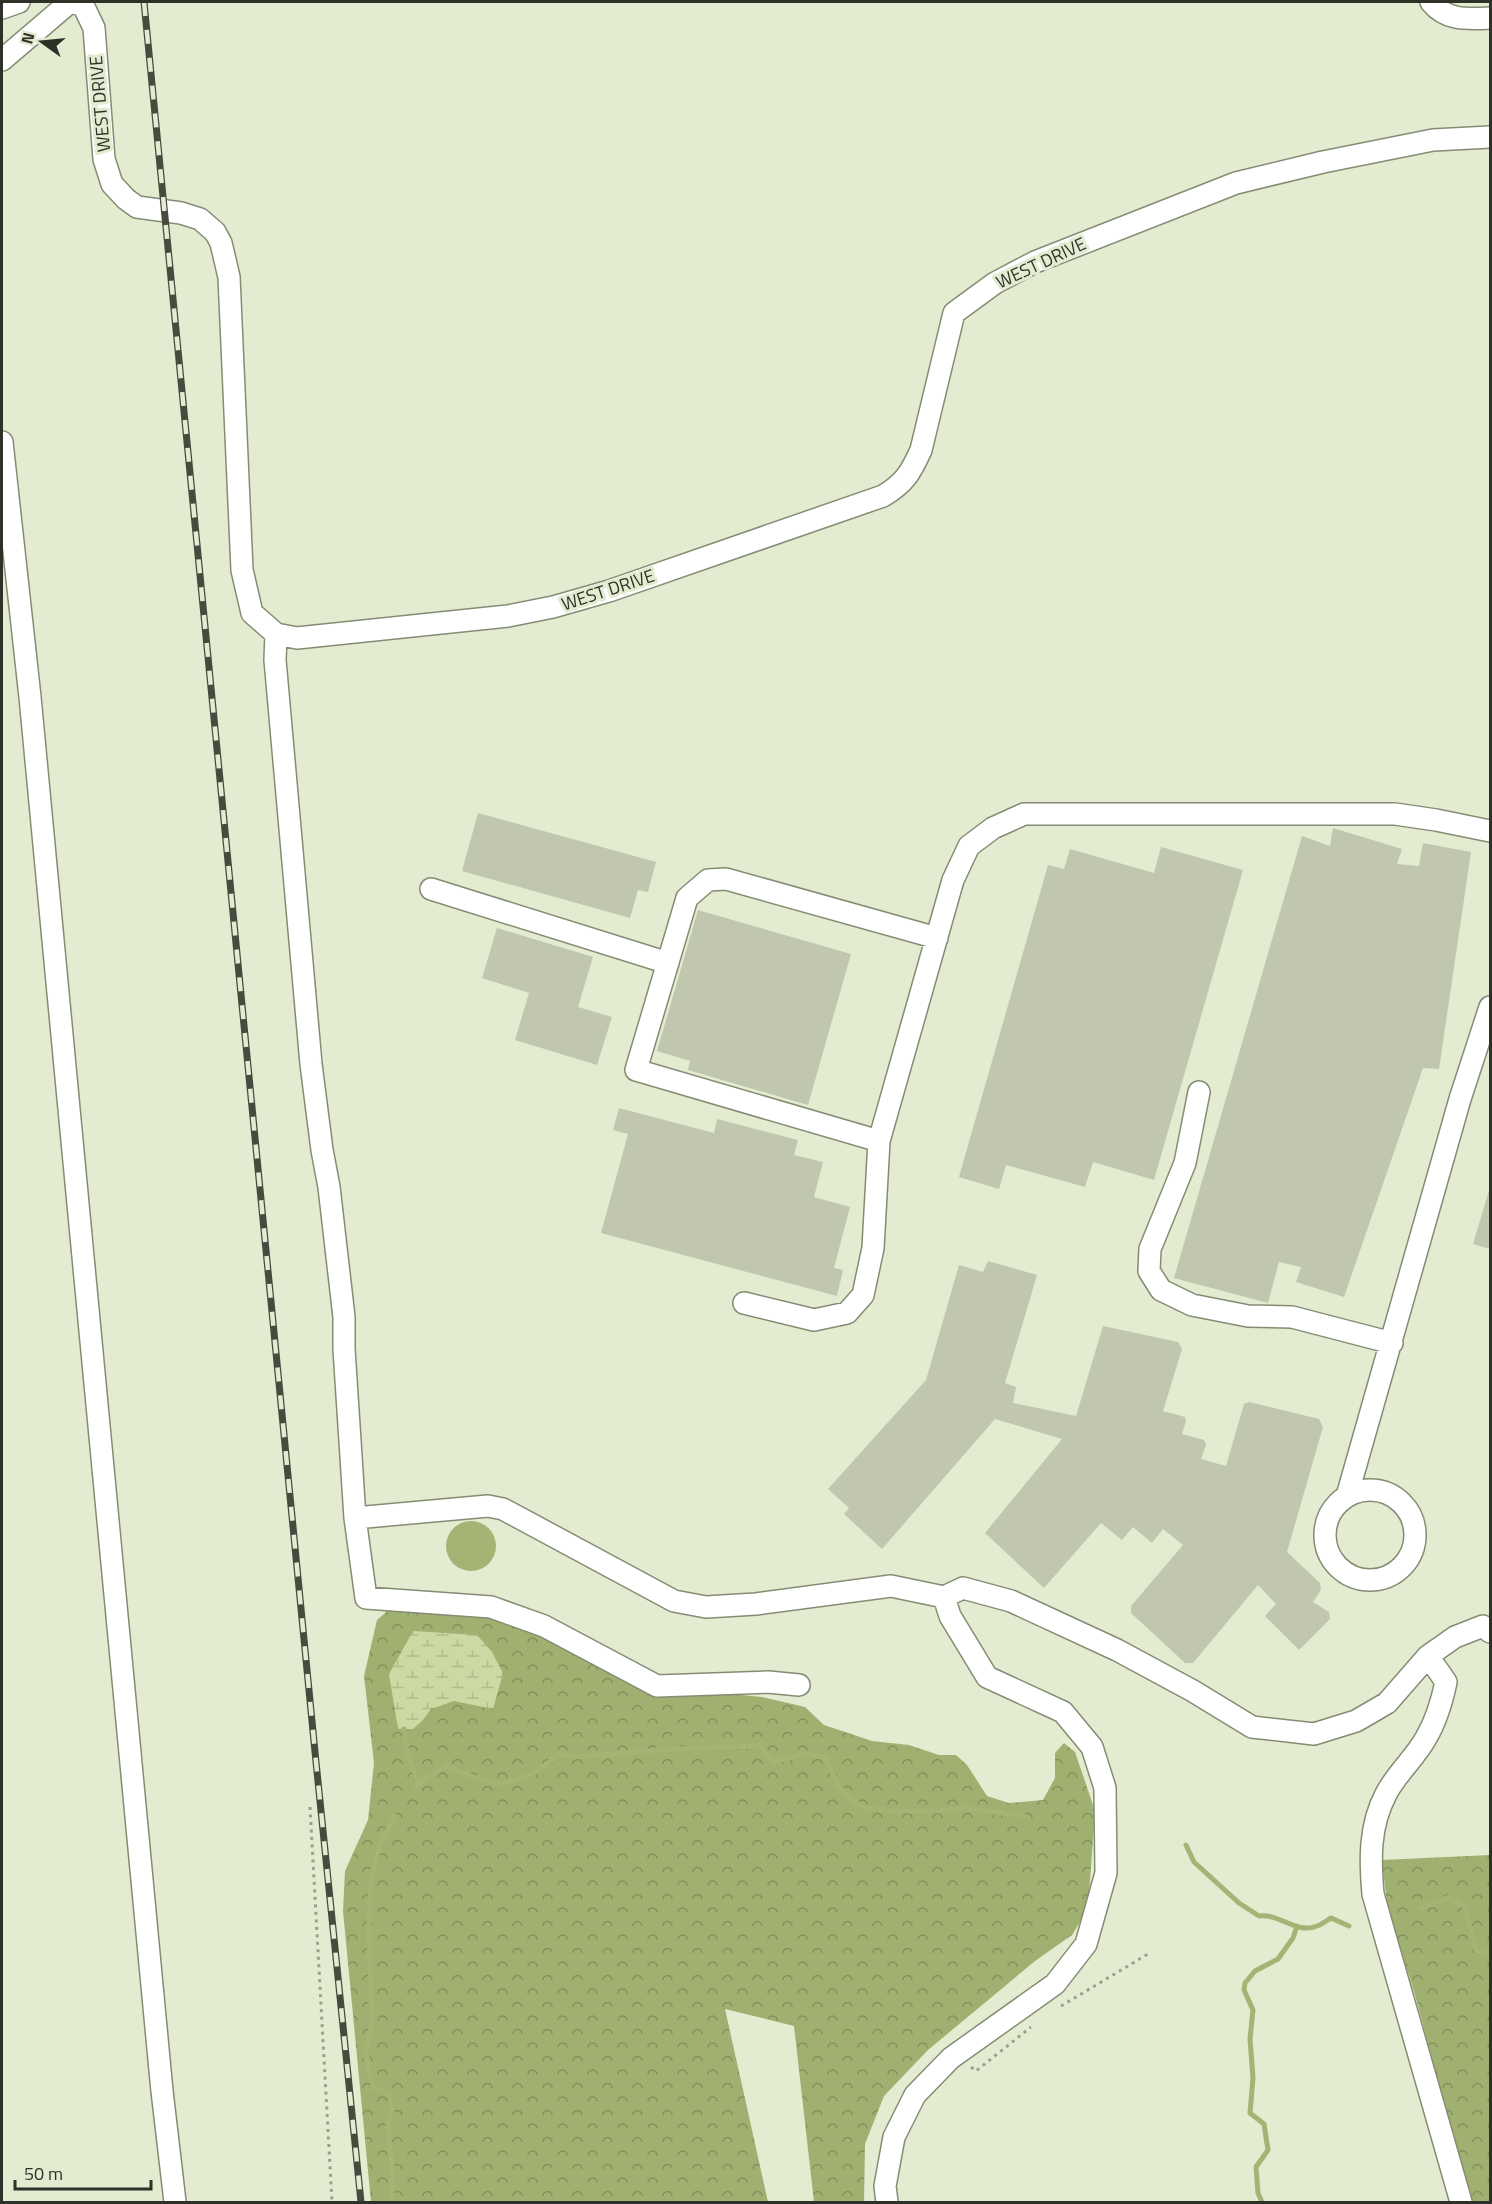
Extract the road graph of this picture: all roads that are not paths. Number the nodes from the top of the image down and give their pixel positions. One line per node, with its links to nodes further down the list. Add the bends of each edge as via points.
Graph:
1 (18, 2): 4 (street)
2 (73, 2): 6 (street); 9 (street, WEST DRIVE, via 84,7 94,28 104,159 112,184 137,207 200,219 221,243 229,277 242,570 252,613)
3 (1431, 2): 5 (street, via 1452,17)
4 (2, 8)
5 (1491, 18)
6 (2, 60)
7 (1491, 137): 9 (street, WEST DRIVE, via 1433,140 1236,183 1035,262 995,283 954,314 921,450 899,487 883,496 553,607 391,629 297,638)
8 (2, 442): 25 (street, via 30,697)
9 (276, 634): 20 (street, via 275,660 311,1065 344,1317)
10 (1491, 831): 12 (street, via 1395,814 1024,814 993,828 969,846 953,880)
11 (431, 889): 13 (street)
12 (937, 938): 13 (street, via 726,879 708,880 687,898); 16 (street)
13 (668, 963): 16 (street, via 636,1070)
14 (1491, 1007): 18 (street, via 1460,1100)
15 (1199, 1092): 18 (street, via 1185,1163 1150,1249 1149,1271 1161,1290 1192,1305 1248,1316 1292,1317)
16 (879, 1141): 17 (street, via 873,1248 863,1295 847,1313 814,1320)
17 (744, 1303)
18 (1392, 1343): 19 (street)
19 (1347, 1496): 19 (street, via 1326,1521 1328,1554 1350,1577 1372,1581 1393,1575 1413,1550 1412,1517 1389,1494 1368,1490)
20 (355, 1518): 21 (street, via 488,1506 503,1509 674,1601 706,1607 891,1586); 24 (street, via 366,1598 491,1607 544,1626 657,1686 768,1682)
21 (944, 1597): 23 (street, via 963,1588 1011,1601 1117,1650 1252,1727 1314,1734 1356,1721 1387,1703); 26 (street, via 950,1616 987,1677 1063,1712 1092,1747 1105,1788 1106,1873 1086,1944 1054,1984 956,2054 915,2095 894,2138 885,2186)
22 (1491, 1632): 23 (street, via 1483,1626 1455,1637)
23 (1428, 1656): 27 (street, via 1446,1682 1441,1705 1426,1738 1386,1794 1374,1824 1370,1857 1373,1894)
24 (799, 1686)
25 (174, 2202)
26 (887, 2202)
27 (1461, 2202)

